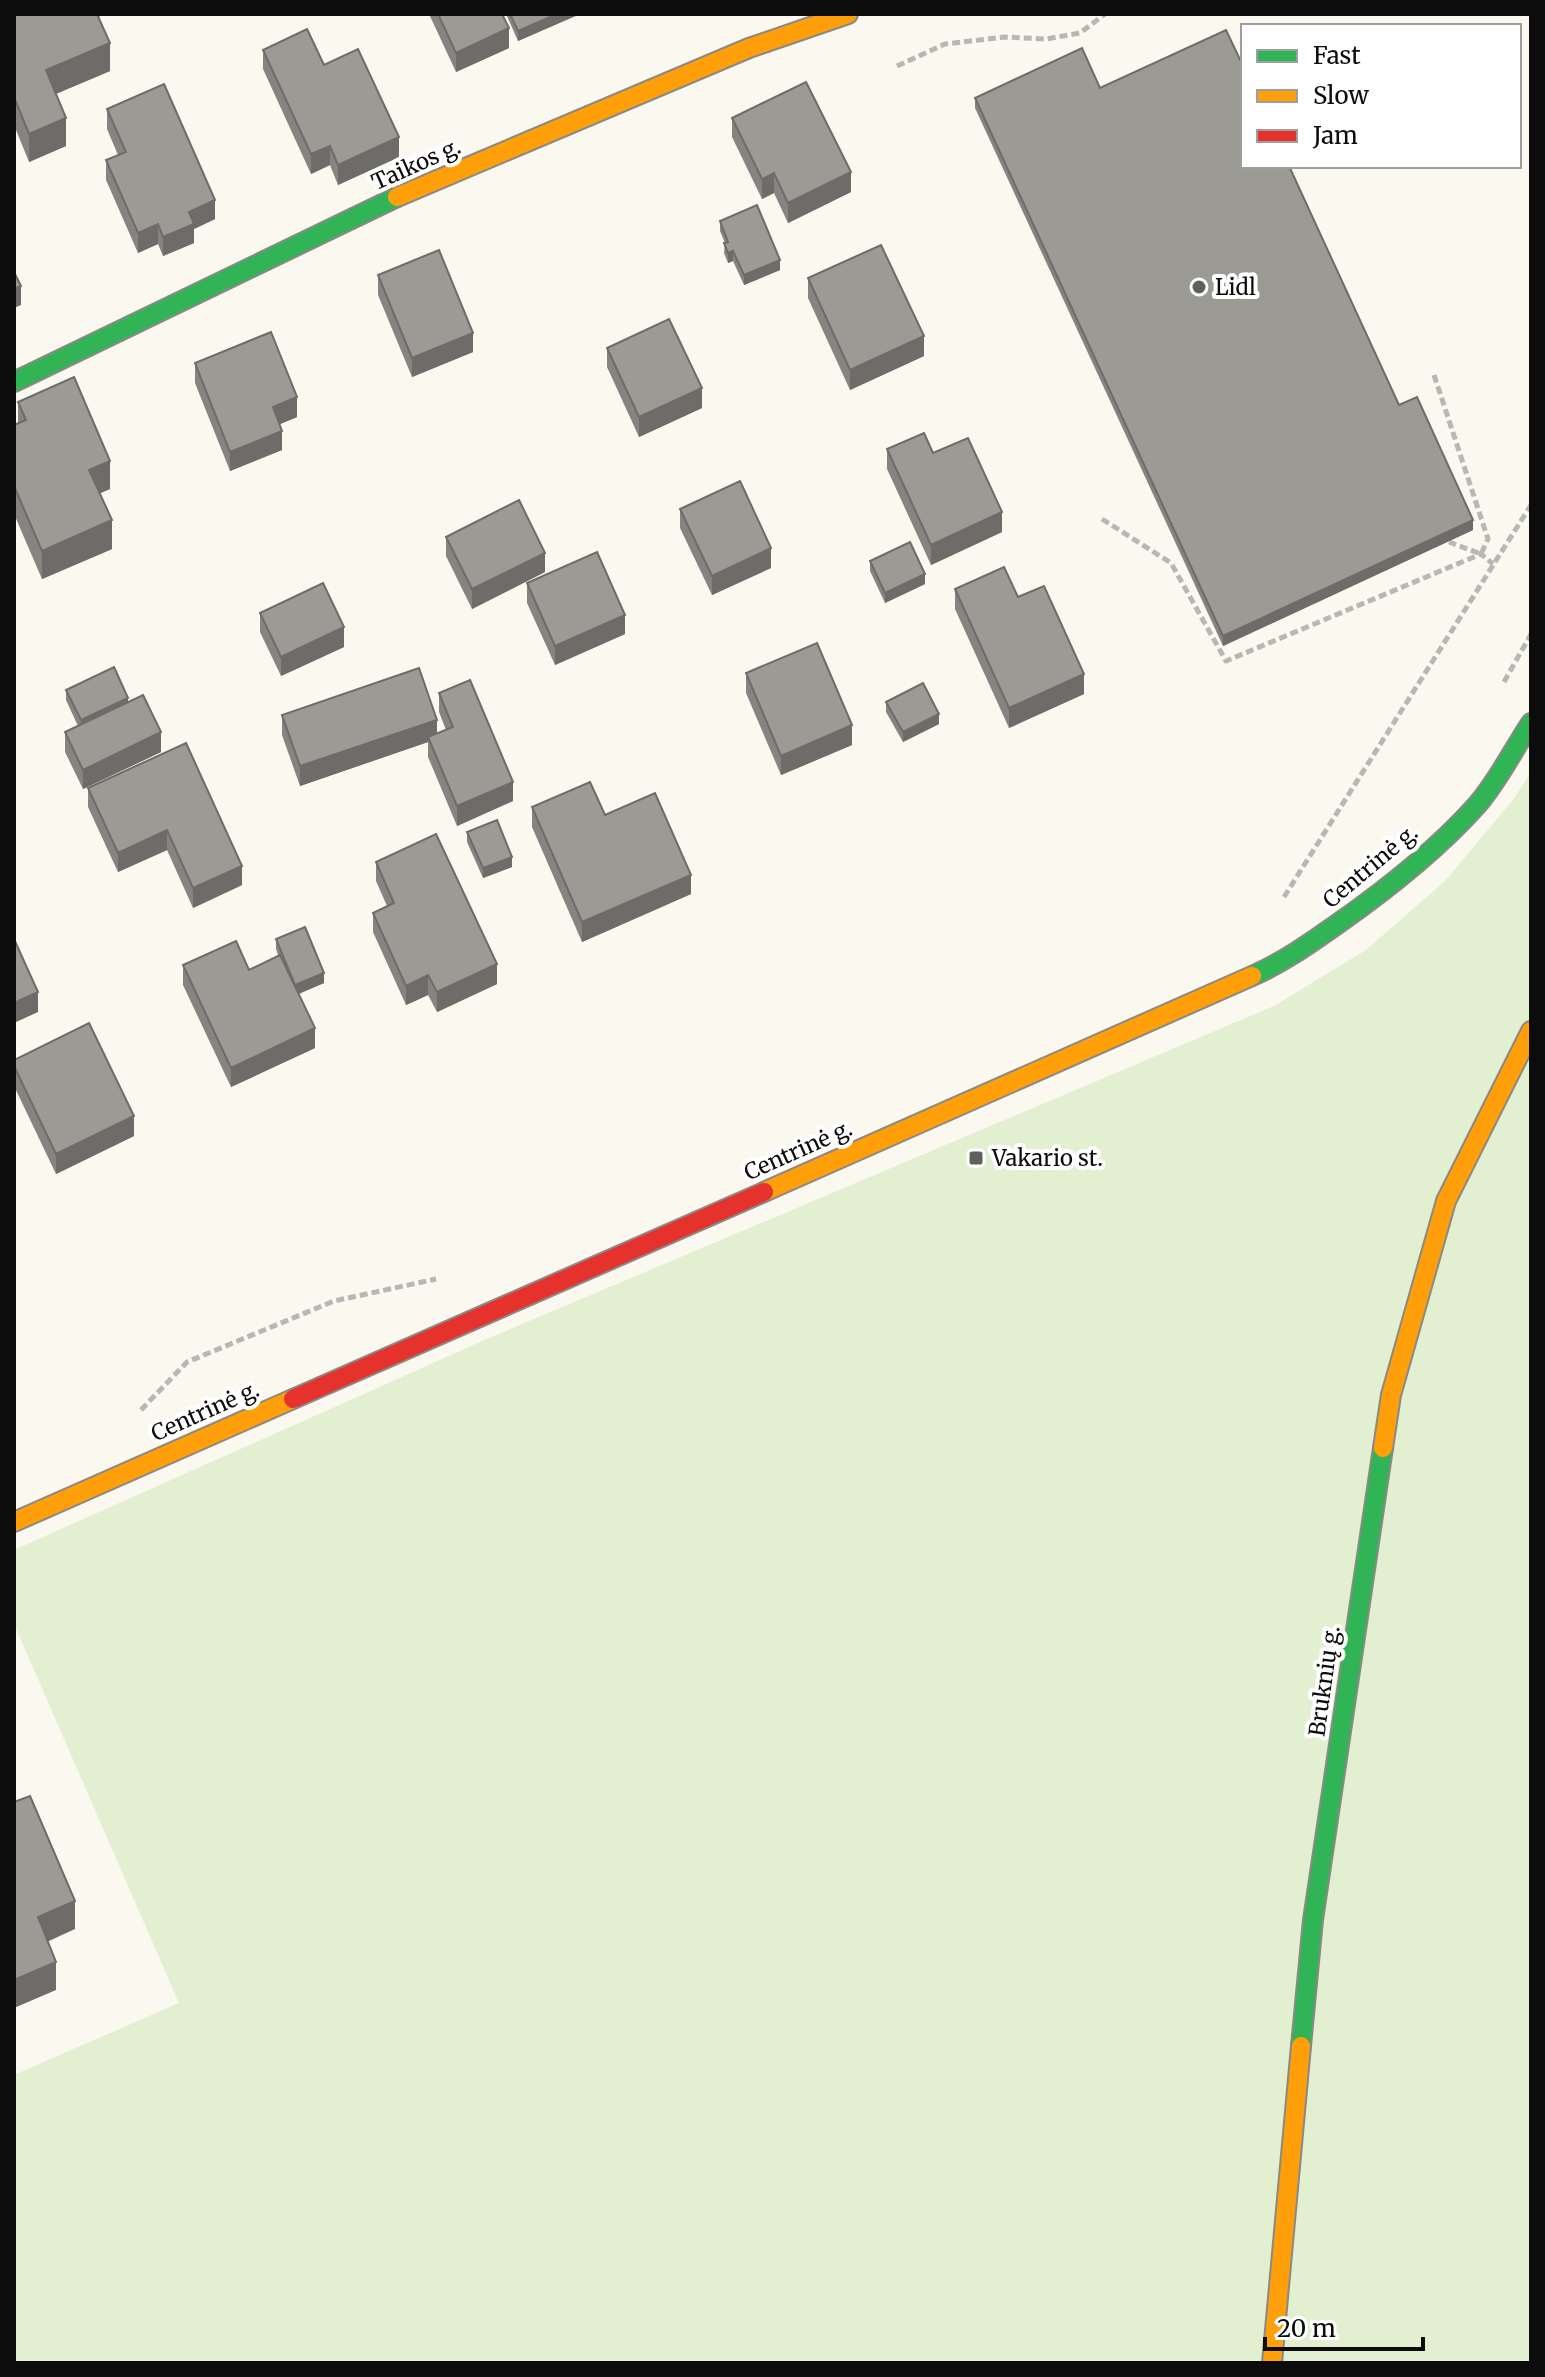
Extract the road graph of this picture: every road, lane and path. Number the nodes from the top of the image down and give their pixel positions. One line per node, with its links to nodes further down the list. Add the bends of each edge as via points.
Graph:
1 (848, 14): 5 (street, Taikos g., via 749,48 397,197)
2 (1105, 14): 3 (path, via 1080,33 945,44)
3 (897, 66)
4 (1434, 375): 9 (path, via 1488,539)
5 (14, 382)
6 (1531, 505): 10 (path)
7 (1102, 519): 9 (path, via 1171,563 1226,661)
8 (1449, 542): 9 (path)
9 (1481, 554): 10 (path)
10 (1493, 564): 14 (path)
11 (1531, 634): 12 (path)
12 (1502, 685)
13 (1531, 723): 18 (street, Centrinė g., via 1477,804 1438,841 1351,916 1273,967)
14 (1283, 898)
15 (1531, 1031): 19 (street, Bruknių g., via 1446,1201 1391,1395 1313,1920)
16 (450, 1276): 17 (path, via 334,1301 187,1362)
17 (139, 1412)
18 (14, 1522)
19 (1272, 2363)

